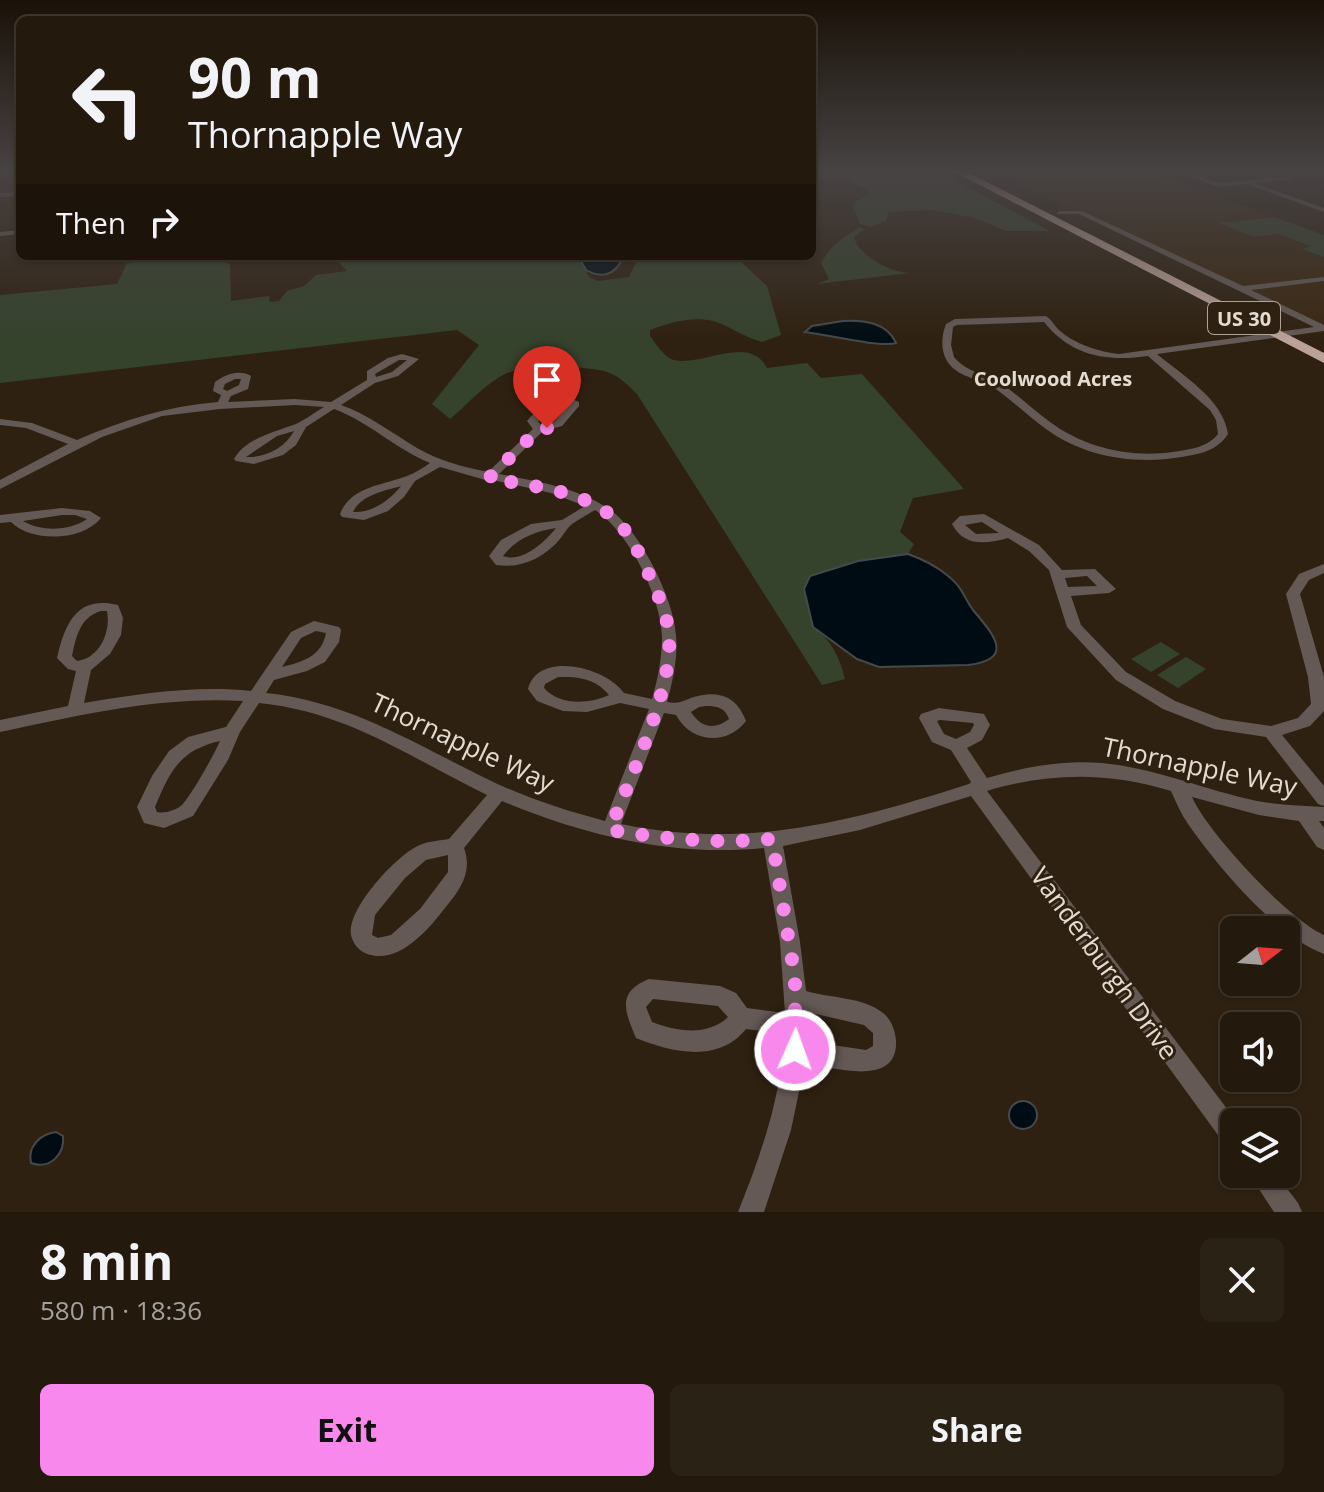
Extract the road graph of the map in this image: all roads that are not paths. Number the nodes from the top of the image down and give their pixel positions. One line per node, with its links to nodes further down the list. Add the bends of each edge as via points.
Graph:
1 (1068, 228): 10 (highway, US 30)
2 (1088, 228): 5 (highway, US 30)
3 (1112, 228): 4 (street)
4 (1181, 261): 5 (street); 7 (street)
5 (1158, 263): 9 (highway, US 30)
6 (1324, 279): 7 (street)
7 (1242, 289): 8 (street)
8 (1324, 328): 9 (street)
9 (1297, 333): 10 (street); 11 (highway, US 30)
10 (1278, 335): 12 (street); 13 (highway, US 30)
11 (1324, 346)
12 (1150, 353): 12 (street, via 1104,355 1058,334 1050,321 1038,318 955,322 946,342 957,365 993,382 1056,432 1083,445 1148,457 1216,444 1223,434 1218,414)
13 (1324, 359)
14 (372, 381): 15 (street)
15 (333, 405): 17 (street); 19 (street, via 225,400 149,416); 20 (street)
16 (0, 422): 19 (street, via 28,425)
17 (302, 425): 17 (street, via 273,434 240,459 265,459 294,440)
18 (539, 429): 21 (street)
19 (80, 445): 23 (street)
20 (438, 463): 21 (street); 22 (street)
21 (489, 478): 24 (street)
22 (410, 479): 22 (street, via 377,488 350,504 346,514 371,515 404,493)
23 (0, 485)
24 (595, 505): 27 (street); 36 (street, via 628,533 663,607 670,649)
25 (0, 519): 26 (street)
26 (16, 521): 26 (street, via 27,529 69,531 88,527 95,518 50,512)
27 (565, 523): 27 (street, via 535,527 506,543 496,556 501,562 522,560 558,538)
28 (1009, 534): 30 (street, via 1034,548)
29 (1324, 568): 41 (street, via 1304,577 1293,594 1320,683 1319,706 1304,722)
30 (1056, 574): 31 (street); 31 (street, via 1090,572 1109,589)
31 (1063, 592): 41 (street, via 1074,627 1121,676 1169,705 1220,725)
32 (84, 667): 37 (street)
33 (270, 676): 35 (street)
34 (619, 697): 36 (street)
35 (255, 698): 37 (street, Thornapple Way, via 172,697); 40 (street); 45 (street, Thornapple Way, via 320,708 354,720)
36 (657, 705): 38 (street); 48 (street)
37 (75, 710): 39 (street, Thornapple Way)
38 (682, 711)
39 (0, 726)
40 (232, 731): 40 (street, via 187,811 164,821 150,818 146,807 151,794 183,749)
41 (1271, 732): 46 (street)
42 (957, 746): 43 (street, Vanderburgh Drive)
43 (979, 787): 44 (street, Thornapple Way, via 1034,772 1084,768 1120,771); 49 (street, Thornapple Way, via 849,825); 57 (street, Vanderburgh Drive)
44 (1178, 787): 47 (street, Thornapple Way, via 1257,808); 52 (street, via 1194,818 1270,902 1300,934)
45 (499, 792): 48 (street, Thornapple Way); 51 (street)
46 (1324, 799)
47 (1314, 814): 50 (street)
48 (610, 830): 49 (street, Thornapple Way, via 686,842)
49 (772, 839): 53 (street)
50 (1324, 842)
51 (454, 846): 51 (street, via 429,849 362,917 359,930 369,945 400,941 416,926 459,872)
52 (1324, 945)
53 (796, 999): 55 (street); 56 (street, via 868,1014 884,1030 885,1043 884,1052 866,1061)
54 (741, 1018): 55 (street)
55 (796, 1025): 56 (street)
56 (795, 1050): 59 (street, via 767,1171)
57 (1220, 1119)
58 (1271, 1188): 60 (street)
59 (751, 1212)
60 (1289, 1212)

